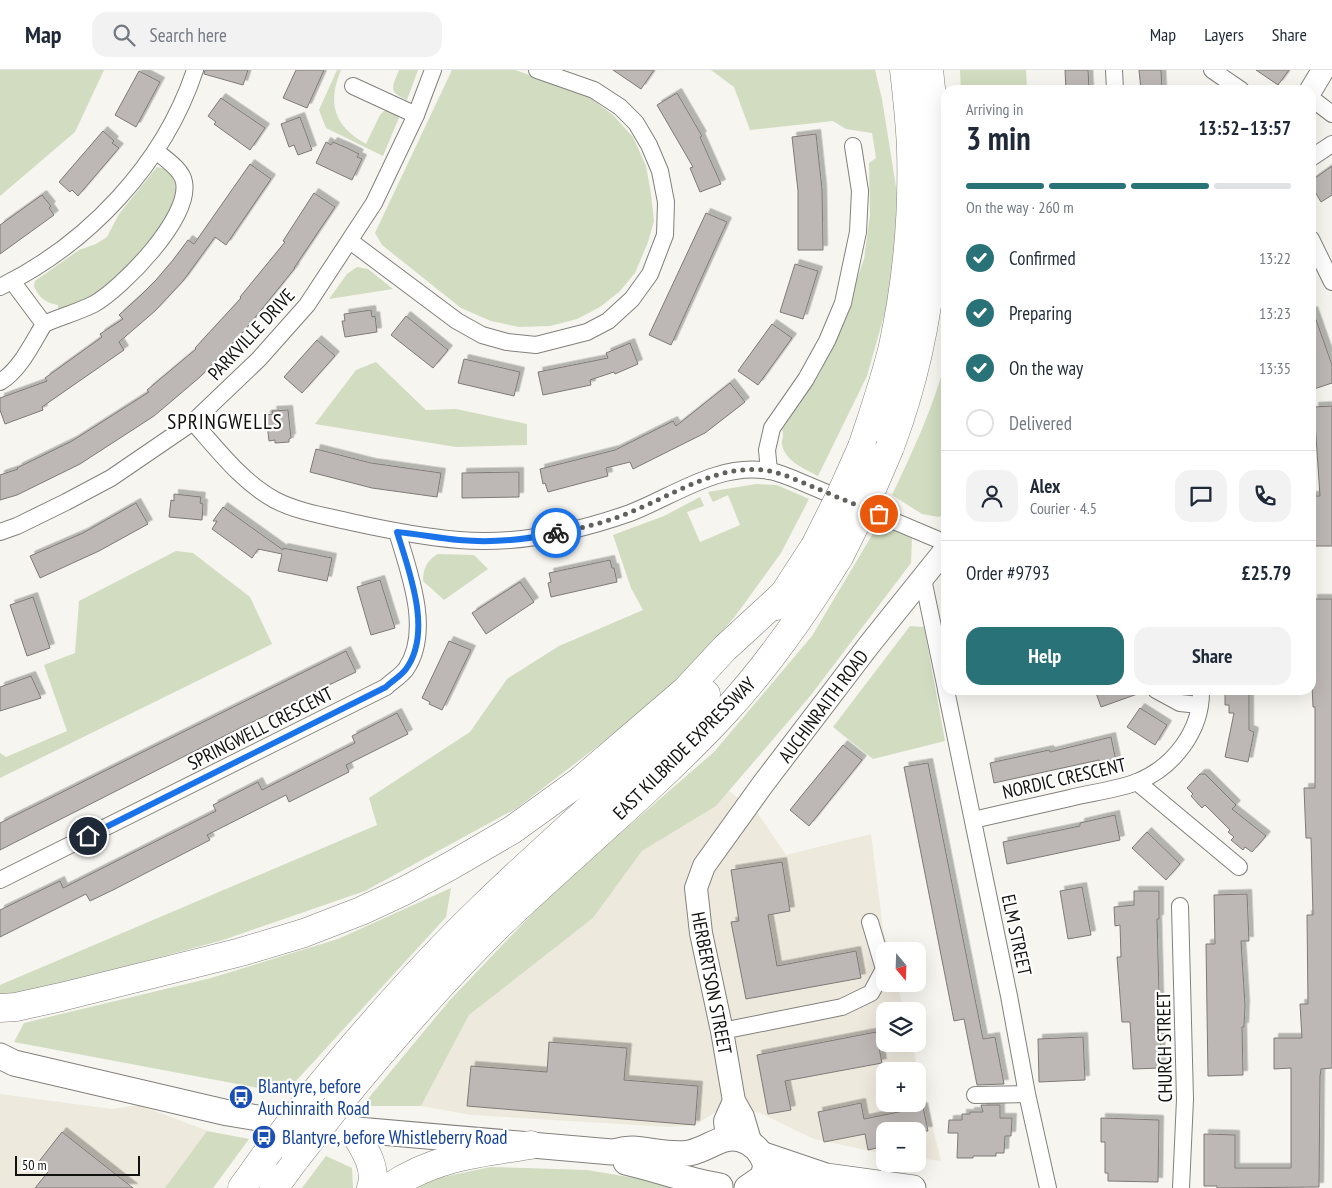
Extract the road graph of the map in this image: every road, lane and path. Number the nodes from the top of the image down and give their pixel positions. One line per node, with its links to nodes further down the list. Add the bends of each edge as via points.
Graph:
1 (195, 70): 18 (street, via 174,122)
2 (433, 70): 15 (street, PARKVILLE DRIVE)
3 (537, 70): 20 (street, via 594,90 620,107 636,123 650,145 660,171 666,202 664,235 650,274 632,299 608,321 587,332 536,345 482,335 457,321)
4 (904, 70): 31 (highway, EAST KILBRIDE EXPRESSWAY, bridge, via 911,148 906,275 893,346 877,402 842,494)
5 (929, 70): 31 (highway, EAST KILBRIDE EXPRESSWAY, bridge, via 937,154 935,244 923,333 905,404 866,503)
6 (1114, 70): 9 (street)
7 (1212, 70): 10 (street)
8 (1323, 70): 11 (street)
9 (1115, 85)
10 (1234, 85)
11 (1314, 85)
12 (353, 86): 15 (street)
13 (1316, 102): 14 (street)
14 (1332, 114)
15 (416, 115): 20 (street, PARKVILLE DRIVE, via 374,203)
16 (1332, 144): 19 (street)
17 (852, 146): 27 (street, via 860,190 858,232 843,303 806,379 772,428)
18 (156, 151): 23 (street, via 88,228 51,257); 24 (street, via 180,172 184,182 179,209 170,226 139,267 117,287 94,303)
19 (1316, 155)
20 (350, 241): 26 (street, PARKVILLE DRIVE, via 301,312 259,359)
21 (1316, 249): 22 (street)
22 (1332, 282)
23 (6, 284): 24 (street)
24 (44, 324): 25 (street, via 28,352)
25 (0, 382)
26 (193, 422): 28 (street, PARKVILLE DRIVE, via 111,478); 29 (street, via 236,471 276,500 299,509)
27 (769, 471): 29 (street, via 750,470 715,476 630,512 575,530 531,538 460,540); 30 (street)
28 (0, 532)
29 (397, 532): 43 (street, SPRINGWELL CRESCENT, via 415,595 418,624 417,646 406,670 386,687)
30 (941, 541)
31 (827, 551): 34 (highway, EAST KILBRIDE EXPRESSWAY); 60 (highway, EAST KILBRIDE EXPRESSWAY, bridge, via 797,623 723,714 675,763 500,925 423,1003 336,1107)
32 (941, 556): 33 (street, AUCHINRAITH ROAD)
33 (923, 579): 35 (street, ELM STREET); 41 (street, AUCHINRAITH ROAD, via 763,784)
34 (786, 592): 46 (highway, via 725,648 686,690 580,781 512,830 404,891 361,911 242,952 61,997); 59 (highway, EAST KILBRIDE EXPRESSWAY, bridge, via 704,696 417,972 305,1104)
35 (941, 666)
36 (947, 695): 40 (street, ELM STREET)
37 (1165, 695): 38 (street, via 1180,703)
38 (1200, 698): 39 (street, NORDIC CRESCENT, via 1194,728 1181,750 1162,769)
39 (1137, 782): 40 (street, NORDIC CRESCENT); 42 (street)
40 (973, 820): 49 (street, ELM STREET)
41 (704, 866): 47 (street, HERBERTSON STREET, via 696,888 698,913)
42 (1239, 866)
43 (0, 880)
44 (1180, 906): 65 (street, CHURCH STREET, via 1185,1099)
45 (870, 922): 47 (street, via 884,969 871,993 842,1007)
46 (0, 1008)
47 (722, 1031): 51 (street, HERBERTSON STREET)
48 (5, 1062): 52 (main road, via 228,1113)
49 (1027, 1094): 50 (street); 64 (street, ELM STREET)
50 (975, 1095)
51 (734, 1101): 53 (street, via 725,1121); 56 (street, HERBERTSON STREET, via 743,1117)
52 (353, 1130): 54 (main road); 61 (highway, via 369,1159)
53 (724, 1140): 55 (main road, via 689,1153 630,1149); 56 (main road, via 743,1140); 58 (main road, via 712,1149 707,1161 710,1176)
54 (531, 1146): 55 (main road); 62 (highway, via 471,1153 446,1160)
55 (612, 1152): 58 (main road, via 625,1162)
56 (758, 1172): 57 (main road, via 790,1182)
57 (830, 1182): 63 (main road, via 861,1180)
58 (722, 1187)
59 (242, 1188)
60 (274, 1188)
61 (371, 1188)
62 (388, 1188)
63 (913, 1188)
64 (1048, 1188)
65 (1181, 1188)

